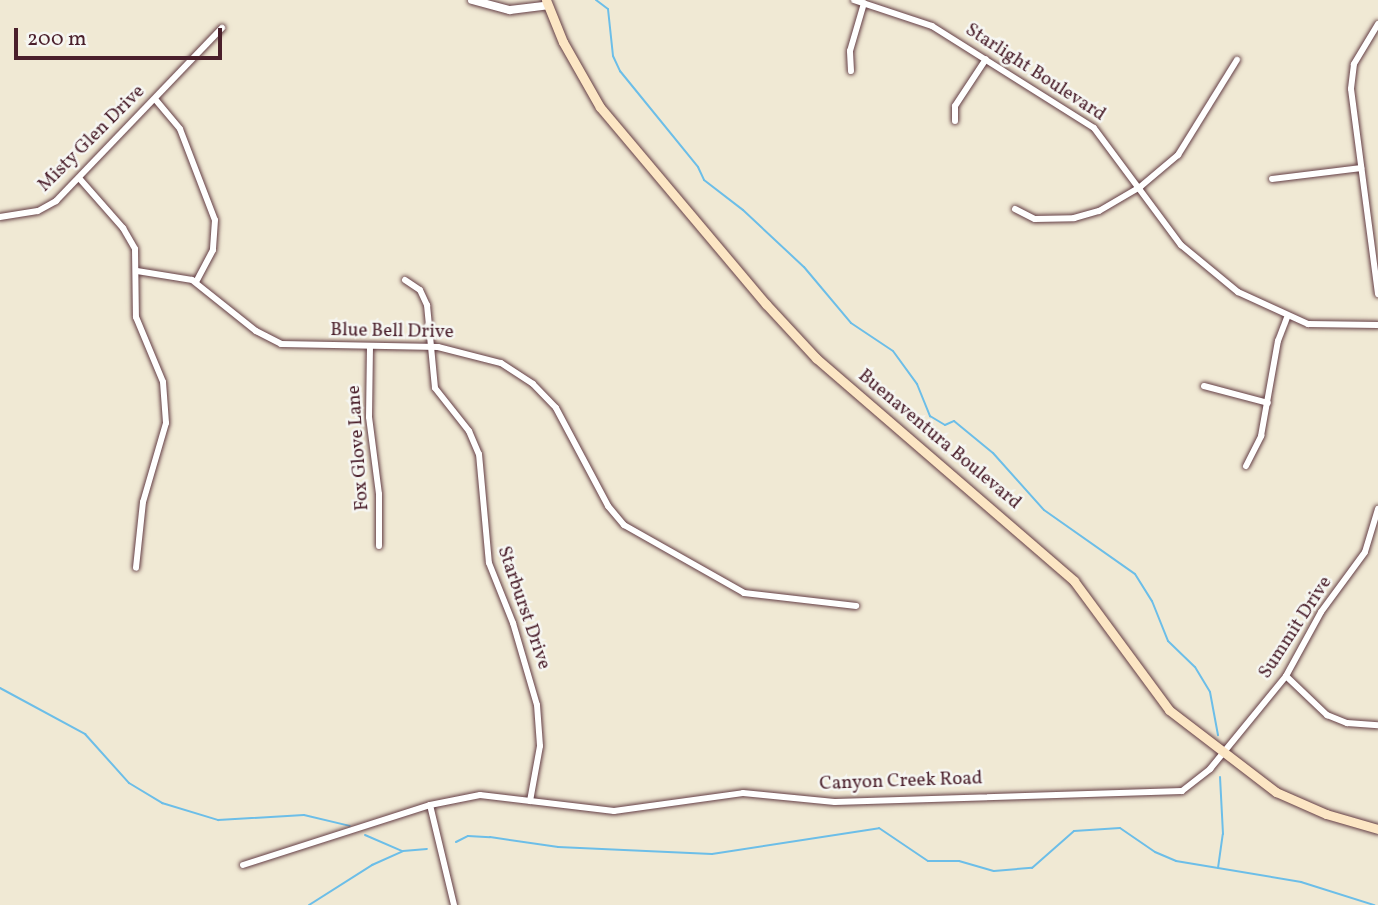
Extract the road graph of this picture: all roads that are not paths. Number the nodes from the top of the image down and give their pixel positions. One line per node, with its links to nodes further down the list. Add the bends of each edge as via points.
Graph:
1 (472, 0): 3 (street, via 510,10)
2 (853, 0): 4 (street, Starlight Boulevard)
3 (547, 2): 35 (main road, Buenaventura Boulevard, via 563,42 606,115 795,337 1051,559 1098,611 1158,698)
4 (864, 3): 7 (street, Starlight Boulevard, via 932,26); 9 (street, via 850,51)
5 (1378, 24): 12 (street, via 1356,61 1352,78)
6 (222, 28): 10 (street, Misty Glen Drive)
7 (986, 59): 11 (street, via 955,106); 15 (street, Starlight Boulevard, via 1094,128)
8 (1237, 60): 15 (street, via 1178,155)
9 (851, 71)
10 (155, 99): 13 (street, Misty Glen Drive); 20 (street, via 180,129 215,220 213,250)
11 (955, 121)
12 (1362, 168): 14 (street); 21 (street)
13 (79, 178): 17 (street, Misty Glen Drive, via 48,206); 18 (street, via 127,234)
14 (1272, 179)
15 (1140, 187): 16 (street, via 1099,211 1074,218 1035,219); 22 (street, Starlight Boulevard, via 1176,238 1208,270)
16 (1015, 209)
17 (0, 217)
18 (137, 271): 20 (street, Blue Bell Drive, via 176,274); 31 (street, via 136,317 162,375 166,423 143,502)
19 (405, 280): 25 (street, Starburst Drive, via 425,299)
20 (196, 282): 24 (street, Blue Bell Drive, via 276,343)
21 (1378, 294)
22 (1287, 318): 23 (street, Starlight Boulevard, via 1334,327); 27 (street, via 1278,341)
23 (1378, 325)
24 (370, 346): 25 (street, Blue Bell Drive); 30 (street, Fox Glove Lane, via 369,417 379,494)
25 (429, 346): 32 (street, Blue Bell Drive, via 483,355 534,384 565,421 608,506 629,528 744,593); 36 (street, Starburst Drive, via 435,388 477,447 489,563 513,623 537,705 540,746)
26 (1204, 386): 27 (street)
27 (1268, 402): 28 (street, via 1259,441)
28 (1246, 466)
29 (1378, 509): 33 (street, Summit Drive, via 1365,552 1321,611)
30 (379, 547)
31 (136, 568)
32 (856, 606)
33 (1286, 676): 34 (street, via 1327,715 1348,723); 35 (street, Summit Drive)
34 (1378, 725)
35 (1222, 754): 36 (street, Canyon Creek Road, via 1190,787 1166,794 1087,792 835,802 743,793 614,811); 38 (main road, Buenaventura Boulevard, via 1287,797)
36 (530, 800): 37 (street, Canyon Creek Road, via 480,795)
37 (430, 805): 39 (street, Canyon Creek Road); 40 (street)
38 (1378, 829)
39 (243, 865)
40 (454, 905)

